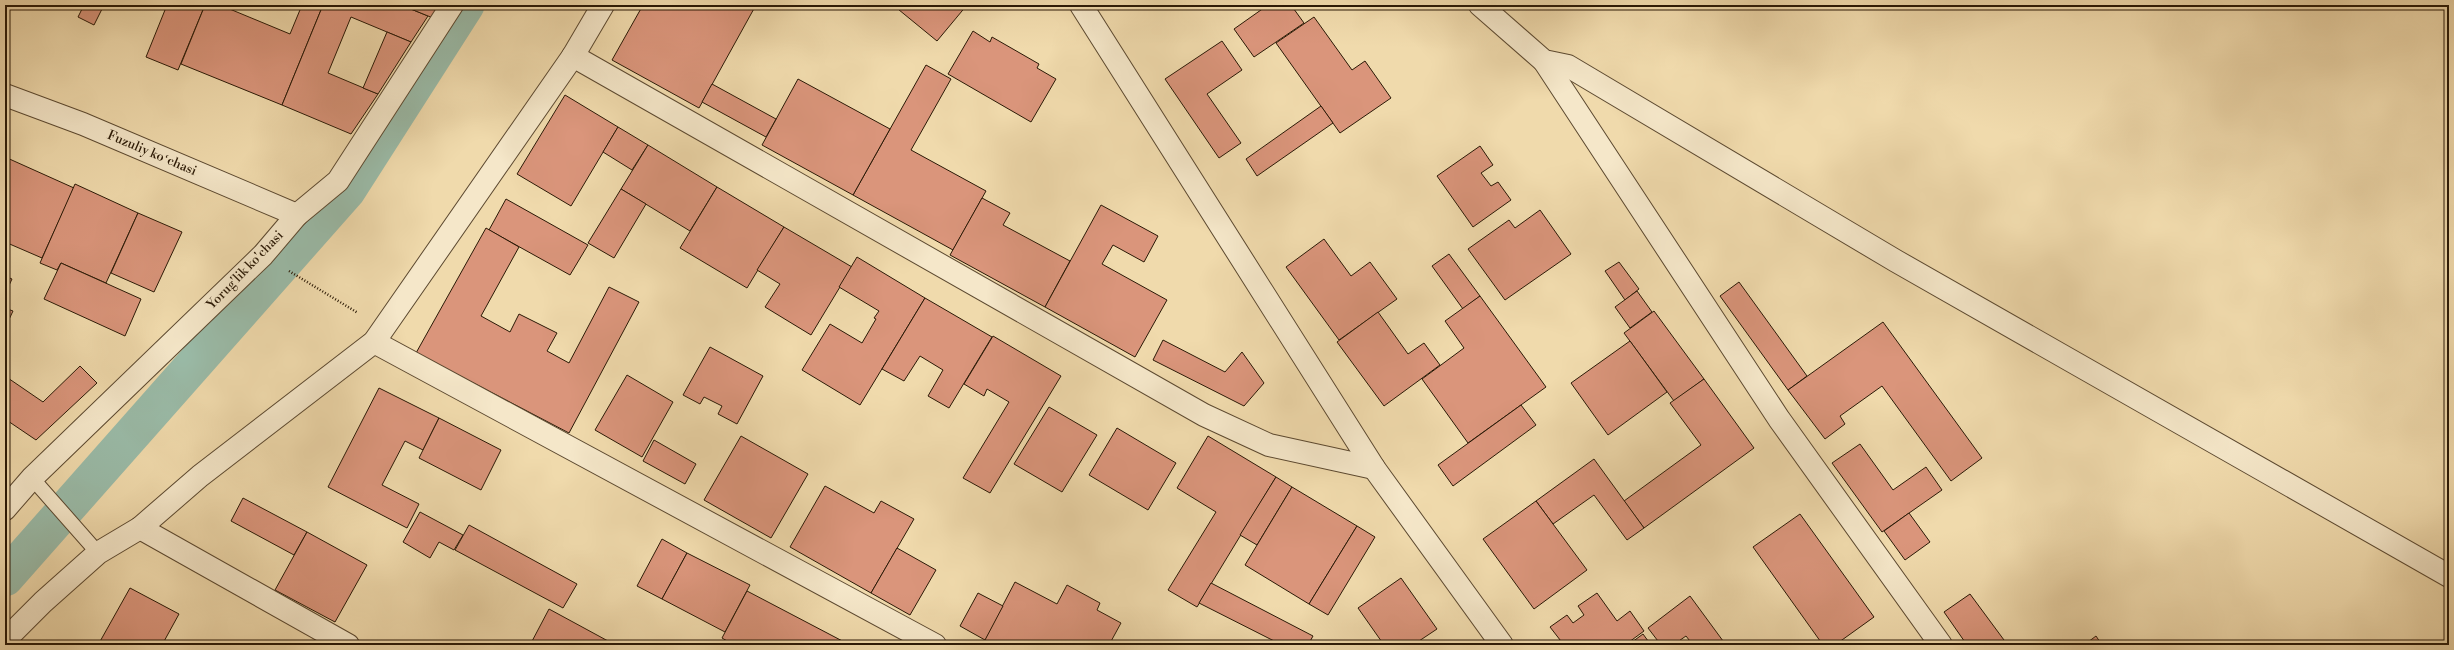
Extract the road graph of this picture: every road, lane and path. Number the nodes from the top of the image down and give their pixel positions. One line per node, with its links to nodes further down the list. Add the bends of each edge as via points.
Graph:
1 (452, 5): 8 (street, Yorug'lik ko'chasi, via 338,181)
2 (603, 5): 5 (street)
3 (1081, 5): 11 (street)
4 (1480, 5): 6 (street)
5 (573, 56): 10 (street); 11 (street, via 1204,415 1269,445)
6 (1544, 61): 16 (street, via 1568,66 1896,261); 21 (street, via 1779,419)
7 (5, 95): 8 (street, Fuzuliy koʻchasi, via 83,124)
8 (297, 215): 9 (street, Yorug'lik ko'chasi)
9 (263, 255): 10 (path); 12 (street, Yorug'lik ko'chasi)
10 (380, 336): 14 (street, via 200,476); 19 (street)
11 (1374, 468): 20 (street)
12 (32, 478): 13 (street, Yorug'lik ko'chasi); 15 (lane)
13 (5, 509)
14 (140, 528): 15 (street); 18 (street)
15 (98, 553): 17 (street)
16 (2449, 576)
17 (5, 640)
18 (348, 645)
19 (935, 645)
20 (1502, 645)
21 (1941, 645)

